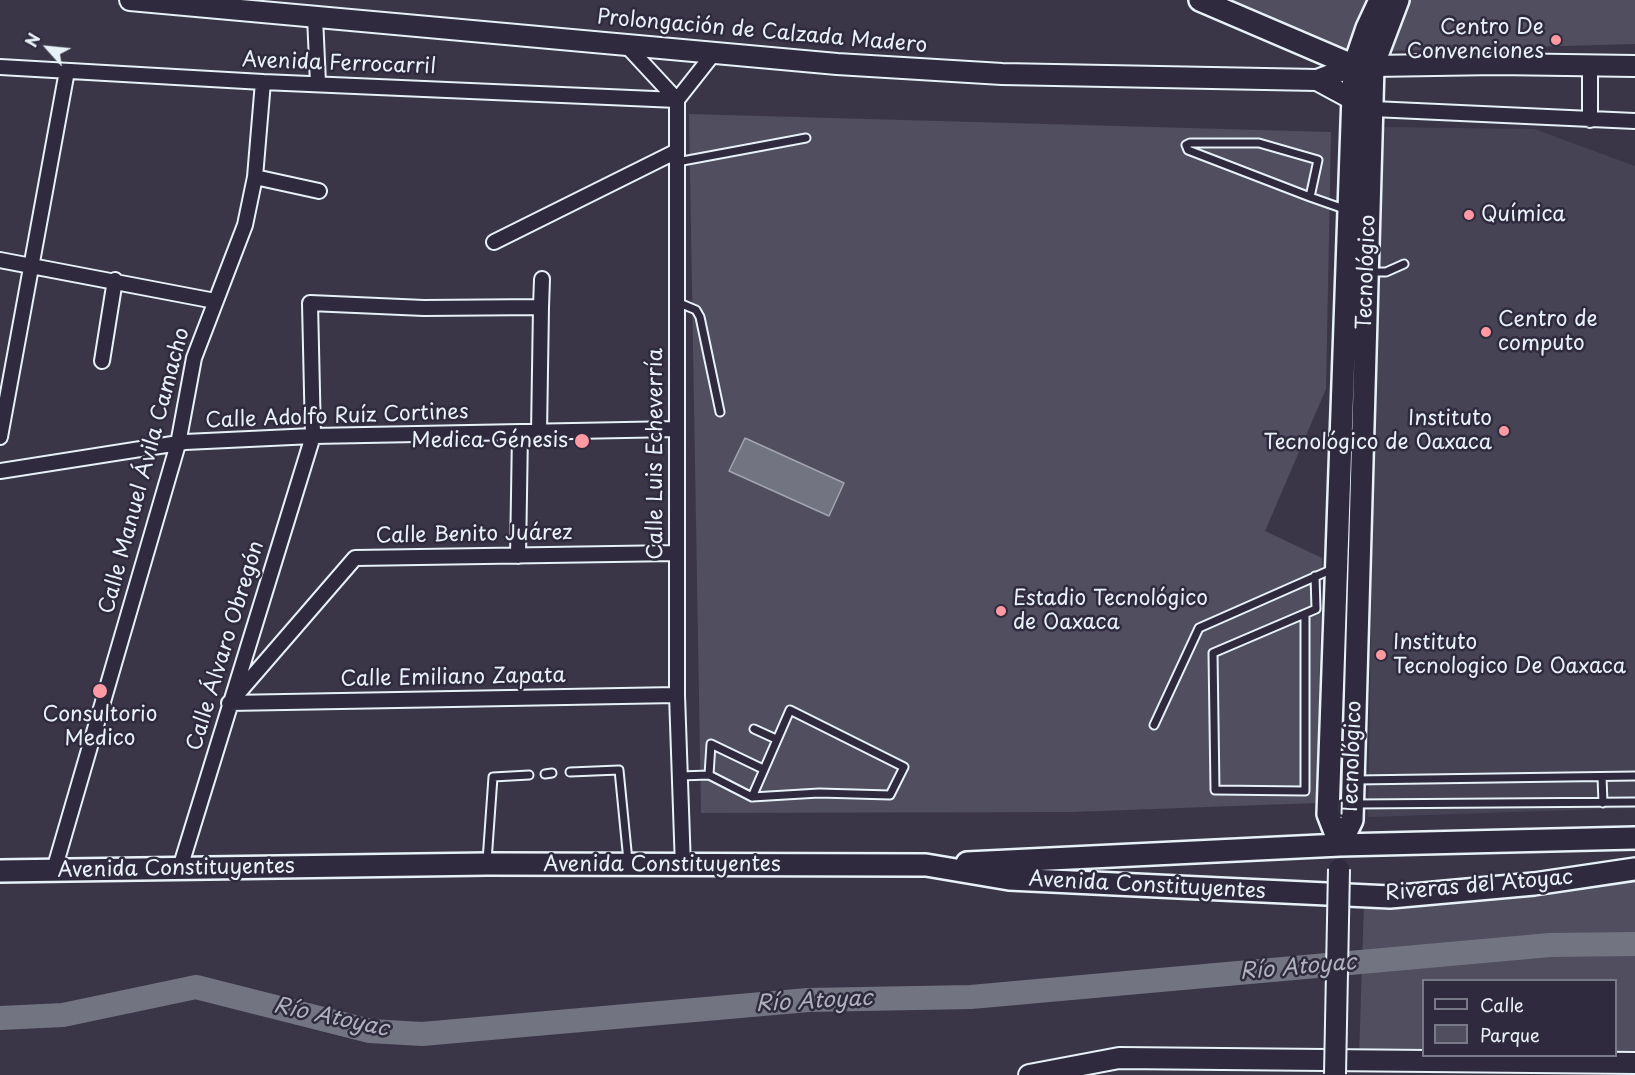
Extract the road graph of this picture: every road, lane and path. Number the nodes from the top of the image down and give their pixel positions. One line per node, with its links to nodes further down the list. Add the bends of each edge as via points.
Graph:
1 (130, 0): 5 (street, Prolongación de Calzada Madero)
2 (1200, 0): 9 (main road)
3 (1380, 0): 9 (main road)
4 (1398, 0): 9 (main road)
5 (315, 17): 6 (street, Prolongación de Calzada Madero); 15 (street)
6 (626, 45): 7 (street, Prolongación de Calzada Madero); 16 (street)
7 (714, 53): 13 (street, Prolongación de Calzada Madero, via 1002,74); 16 (street)
8 (1590, 65): 9 (street, Prolongación de Calzada Madero); 10 (street, Prolongación de Calzada Madero); 19 (street)
9 (1364, 66): 13 (street, Prolongación de Calzada Madero); 17 (main road, Tecnológico); 18 (main road, Tecnológico)
10 (1635, 66)
11 (0, 67): 12 (street, Avenida Ferrocarril)
12 (66, 71): 14 (street, Avenida Ferrocarril); 29 (street)
13 (1317, 80): 17 (street)
14 (262, 82): 15 (street, Avenida Ferrocarril); 23 (street, Calle Manuel Ávila Camacho)
15 (318, 83): 16 (street, Avenida Ferrocarril)
16 (677, 100): 22 (street, Calle Luis Echeverría)
17 (1353, 100): 26 (main road, Tecnológico)
18 (1373, 109): 19 (street); 31 (main road, Tecnológico)
19 (1590, 120): 20 (street)
20 (1635, 121)
21 (806, 138): 22 (lane)
22 (677, 156): 27 (street); 35 (street, Calle Luis Echeverría)
23 (255, 177): 24 (street); 34 (street, Calle Manuel Ávila Camacho, via 245,225)
24 (319, 191)
25 (1310, 197): 25 (lane, via 1188,150 1186,145 1259,143 1318,160); 26 (lane)
26 (1350, 210): 37 (main road, Tecnológico)
27 (494, 242)
28 (0, 260): 29 (street)
29 (32, 264): 33 (street); 44 (street)
30 (1404, 264): 31 (lane, via 1386,272)
31 (1367, 272): 37 (main road, Tecnológico)
32 (542, 279): 36 (street)
33 (115, 280): 34 (street); 38 (street)
34 (215, 301): 45 (street, Calle Manuel Ávila Camacho, via 194,358)
35 (677, 302): 39 (lane, via 696,310 700,317); 40 (street, Calle Luis Echeverría)
36 (541, 307): 42 (street); 43 (street, Calle Álvaro Obregón, via 424,308 310,303)
37 (1356, 330): 49 (main road, Tecnológico); 53 (main road, Tecnológico)
38 (102, 361)
39 (720, 412)
40 (677, 429): 42 (street, Calle Adolfo Ruíz Cortines); 47 (street, Calle Luis Echeverría)
41 (520, 433): 42 (street, Calle Adolfo Ruíz Cortines); 43 (street, Calle Adolfo Ruíz Cortines); 48 (street)
42 (539, 433)
43 (313, 436): 45 (street, Calle Adolfo Ruíz Cortines); 55 (street, Calle Álvaro Obregón)
44 (0, 437)
45 (178, 444): 46 (street, Calle Adolfo Ruíz Cortines); 79 (street, Calle Manuel Ávila Camacho)
46 (0, 471)
47 (677, 553): 48 (street, Calle Benito Juárez); 54 (street, Calle Luis Echeverría)
48 (518, 556): 55 (street, Calle Benito Juárez, via 355,558)
49 (1337, 567): 50 (lane); 52 (main road, Tecnológico)
50 (1315, 576): 51 (lane, via 1316,609); 56 (lane, via 1199,628)
51 (1305, 614): 51 (lane, via 1213,653 1215,790 1305,791)
52 (1335, 619): 53 (street); 72 (main road, Tecnológico, via 1328,814)
53 (1357, 619): 66 (main road, Tecnológico)
54 (677, 695): 55 (street, Calle Emiliano Zapata); 63 (street, Calle Luis Echeverría)
55 (229, 703): 77 (street, Calle Álvaro Obregón)
56 (1154, 725)
57 (754, 729): 58 (lane)
58 (776, 739): 59 (lane); 67 (lane, via 790,710 904,767 891,795 819,793)
59 (763, 769): 62 (lane, via 711,744); 67 (lane)
60 (570, 772): 75 (lane, via 619,770)
61 (529, 775): 73 (lane, via 493,777)
62 (709, 775): 63 (lane); 67 (lane)
63 (680, 776): 76 (street, Calle Luis Echeverría)
64 (1635, 776): 65 (lane)
65 (1602, 777): 66 (lane); 69 (lane)
66 (1353, 779): 70 (main road, Tecnológico)
67 (752, 797)
68 (1635, 802): 69 (lane)
69 (1603, 803): 70 (lane)
70 (1353, 804): 72 (main road, Tecnológico, via 1352,820)
71 (1635, 838): 72 (main road)
72 (1340, 845): 74 (main road); 83 (street, bridge)
73 (487, 864): 75 (main road, Avenida Constituyentes); 77 (main road, Avenida Constituyentes)
74 (926, 865): 76 (main road, Avenida Constituyentes); 81 (main road, Avenida Constituyentes, via 1009,879)
75 (628, 866): 76 (main road, Avenida Constituyentes)
76 (683, 867)
77 (180, 868): 79 (main road, Avenida Constituyentes)
78 (1635, 869): 81 (main road, Riveras del Atoyac, via 1534,884 1390,897)
79 (54, 870): 80 (main road, Avenida Constituyentes)
80 (0, 871)
81 (1323, 893)
82 (1635, 1063): 84 (street, via 1119,1058)
83 (1335, 1074)
84 (1029, 1075)

